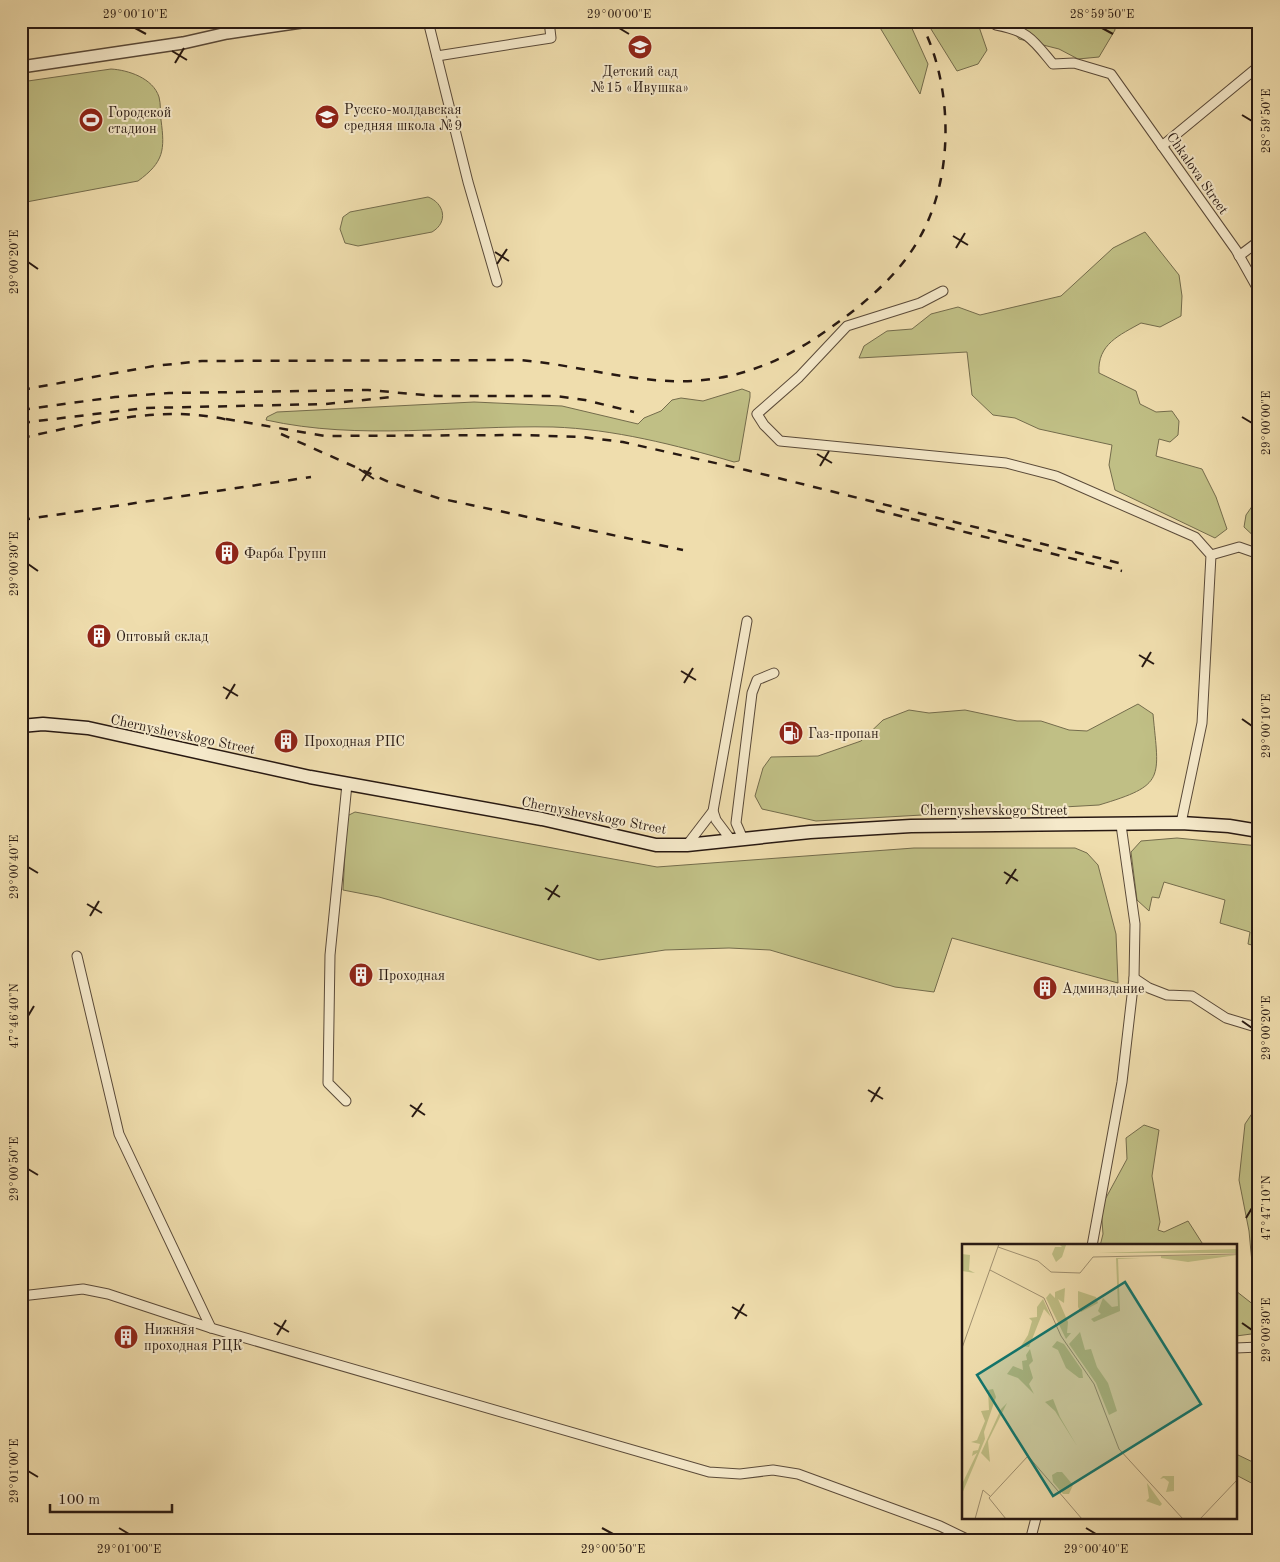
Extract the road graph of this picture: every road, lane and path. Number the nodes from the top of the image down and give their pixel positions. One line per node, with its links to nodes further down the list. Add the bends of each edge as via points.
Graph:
1 (308, 21): 7 (street)
2 (428, 21): 5 (street)
3 (549, 21): 5 (street, via 551,38)
4 (996, 25): 8 (street, Chkalova Street, via 1017,29 1031,38 1054,64 1074,63 1111,74)
5 (438, 56): 11 (street, via 468,182)
6 (1259, 66): 8 (street)
7 (21, 67)
8 (1162, 146): 10 (street, Chkalova Street)
9 (1259, 241): 10 (street)
10 (1239, 256): 13 (street, Chkalova Street)
11 (497, 282)
12 (943, 291): 15 (street, via 920,303 847,326 799,378 758,414 764,424 780,441 1006,463 1056,476 1195,537)
13 (1259, 291)
14 (1259, 554): 15 (street, via 1239,547)
15 (1211, 556): 21 (street, via 1202,722)
16 (747, 621): 20 (street)
17 (774, 673): 24 (street, via 757,680 752,693 736,824)
18 (21, 726): 19 (main road, Chernyshevskogo Street, via 43,724 88,728)
19 (347, 784): 25 (main road, Chernyshevskogo Street, via 542,819 656,845); 29 (street, via 330,955 328,1083)
20 (712, 811): 24 (street, via 716,820); 25 (street)
21 (1181, 824): 22 (main road, Chernyshevskogo Street); 23 (main road, Chernyshevskogo Street)
22 (1120, 825): 24 (main road, Chernyshevskogo Street, via 895,826); 27 (street, via 1135,924)
23 (1259, 831)
24 (737, 839): 25 (main road, Chernyshevskogo Street)
25 (687, 845)
26 (77, 956): 32 (street, via 119,1134)
27 (1134, 978): 28 (street, via 1167,995 1192,996 1226,1018); 30 (street, via 1122,1082)
28 (1259, 1028)
29 (346, 1100)
30 (1092, 1244)
31 (21, 1296): 32 (street, via 83,1289)
32 (212, 1328): 36 (street, via 709,1472 740,1474 773,1470 798,1474)
33 (1259, 1347): 34 (street)
34 (1238, 1348)
35 (1035, 1520): 37 (street)
36 (972, 1541)
37 (1030, 1541)

